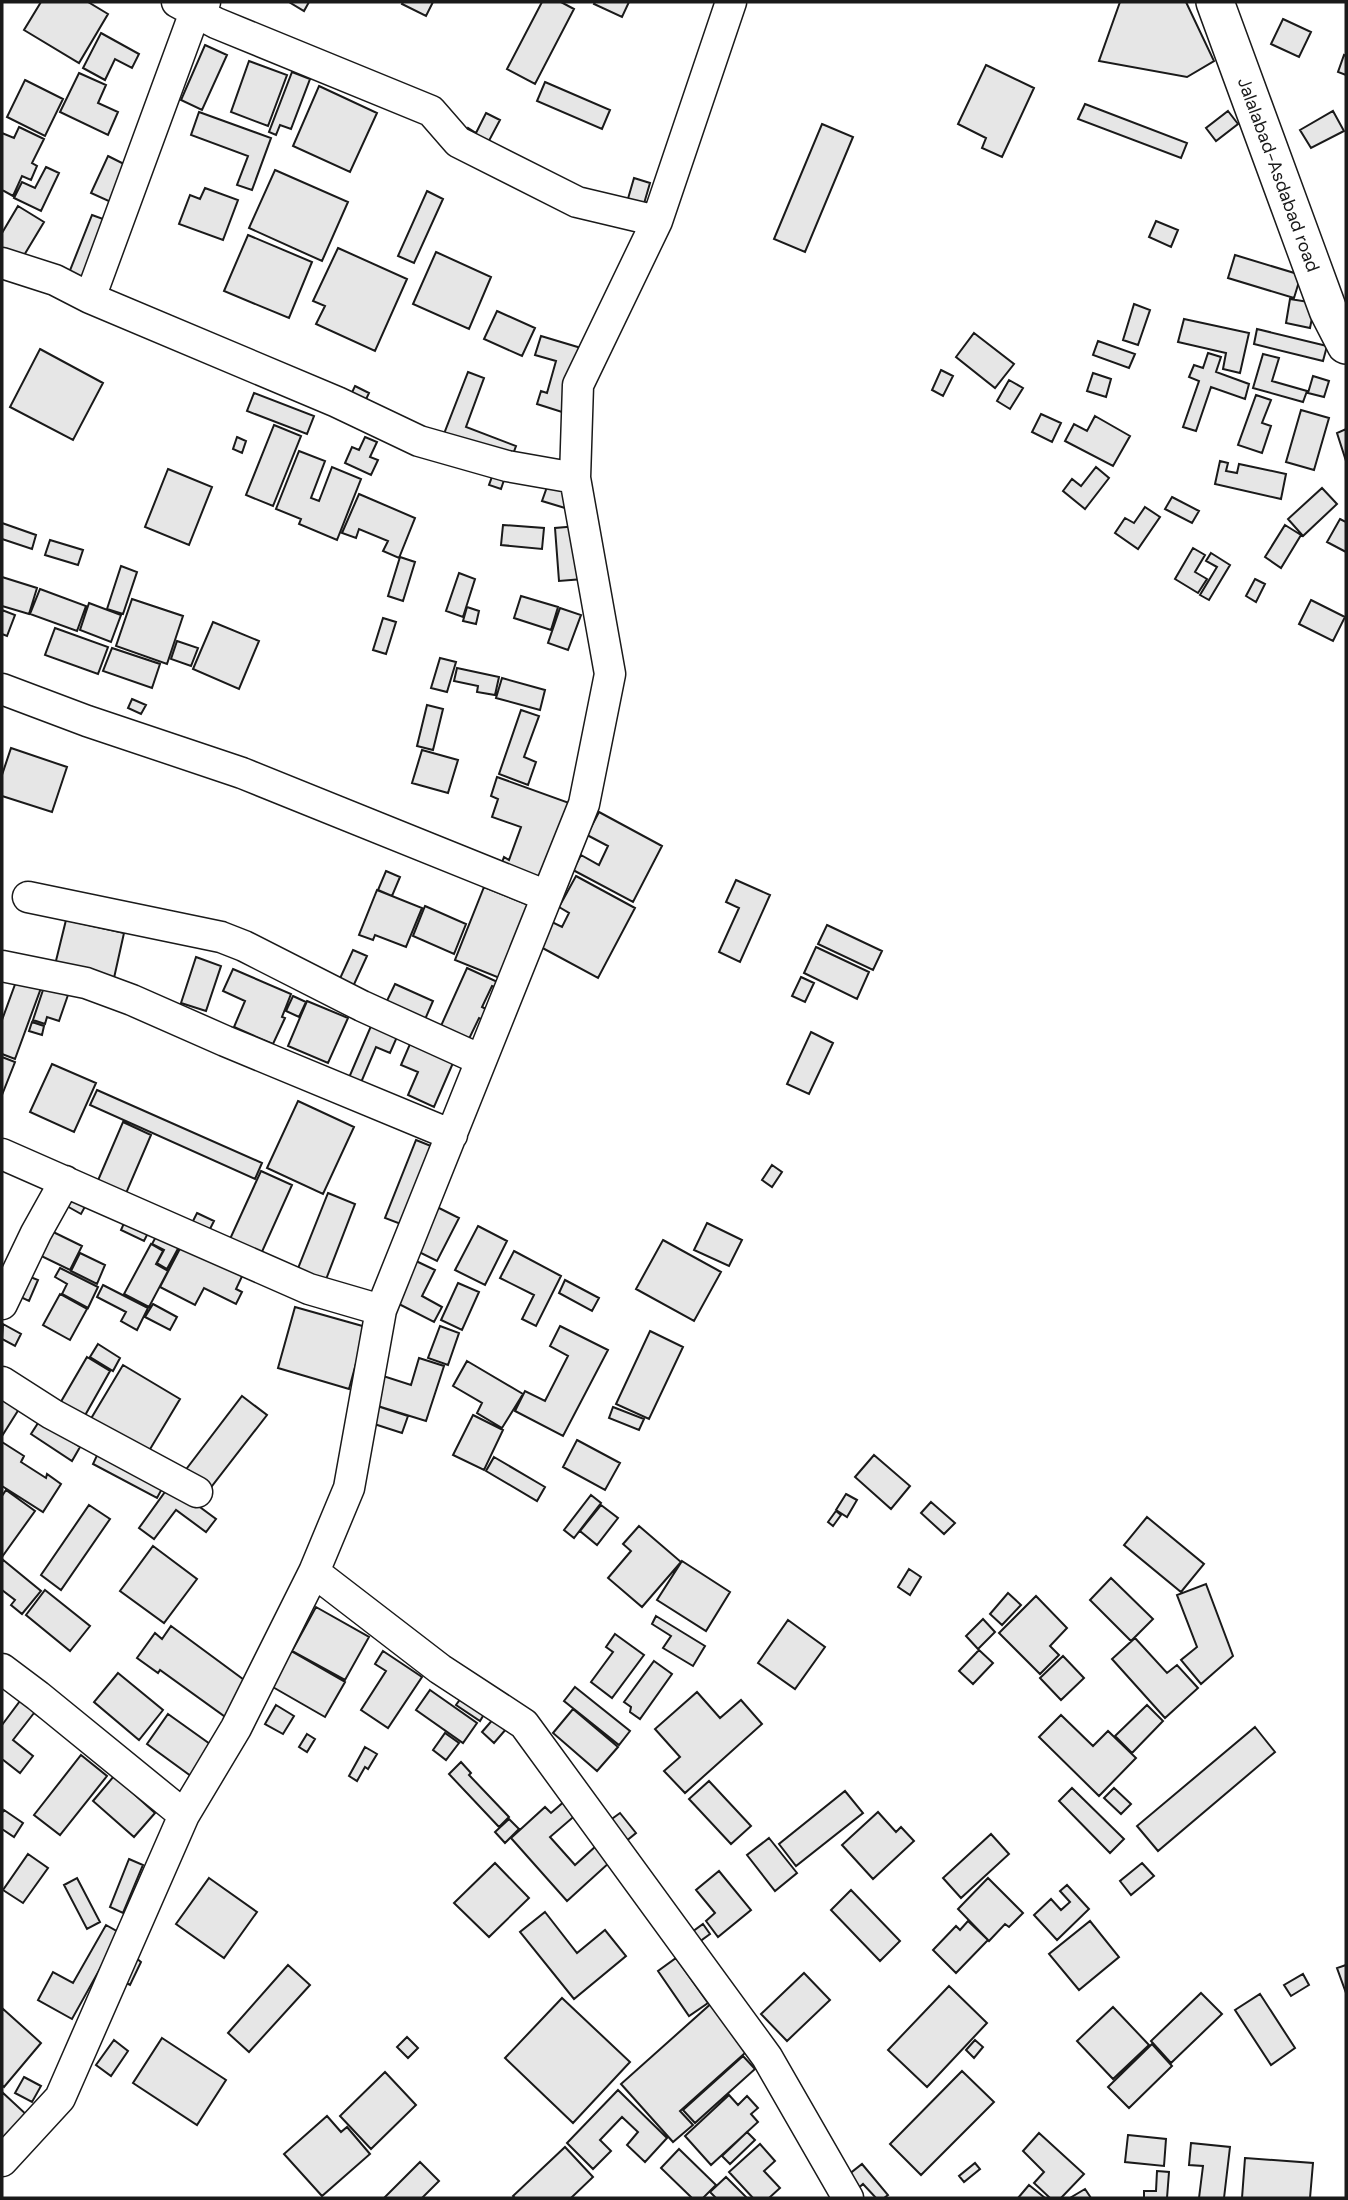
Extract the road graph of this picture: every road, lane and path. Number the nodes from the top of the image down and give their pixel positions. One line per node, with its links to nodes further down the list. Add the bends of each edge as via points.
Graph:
1 (731, 2): 4 (street)
2 (1214, 2): 7 (main road, Jalalabad-Asdabad road, via 1328,310)
3 (193, 5): 4 (street, via 216,23 431,111 458,142 577,202); 6 (street)
4 (657, 221): 8 (street, via 578,385)
5 (2, 263): 6 (street, via 55,280)
6 (90, 298): 8 (street, via 419,441 507,466)
7 (1346, 345)
8 (575, 478): 10 (street, via 610,674 584,804)
9 (2, 689): 10 (street, via 242,773)
10 (547, 896): 13 (street)
11 (28, 897): 13 (street, via 221,937)
12 (2, 967): 14 (street, via 86,983 132,1000)
13 (481, 1060): 14 (street)
14 (452, 1135): 18 (street)
15 (2, 1154): 16 (street)
16 (65, 1181): 17 (street); 18 (street, via 309,1289)
17 (2, 1304)
18 (382, 1310): 21 (street, via 349,1488)
19 (2, 1381): 20 (street, via 52,1414)
20 (197, 1492)
21 (314, 1572): 23 (street, via 236,1728); 25 (street, via 440,1669 524,1724 767,2057)
22 (2, 1669): 23 (street)
23 (184, 1815): 24 (street, via 60,2098)
24 (2, 2161)
25 (848, 2198)

